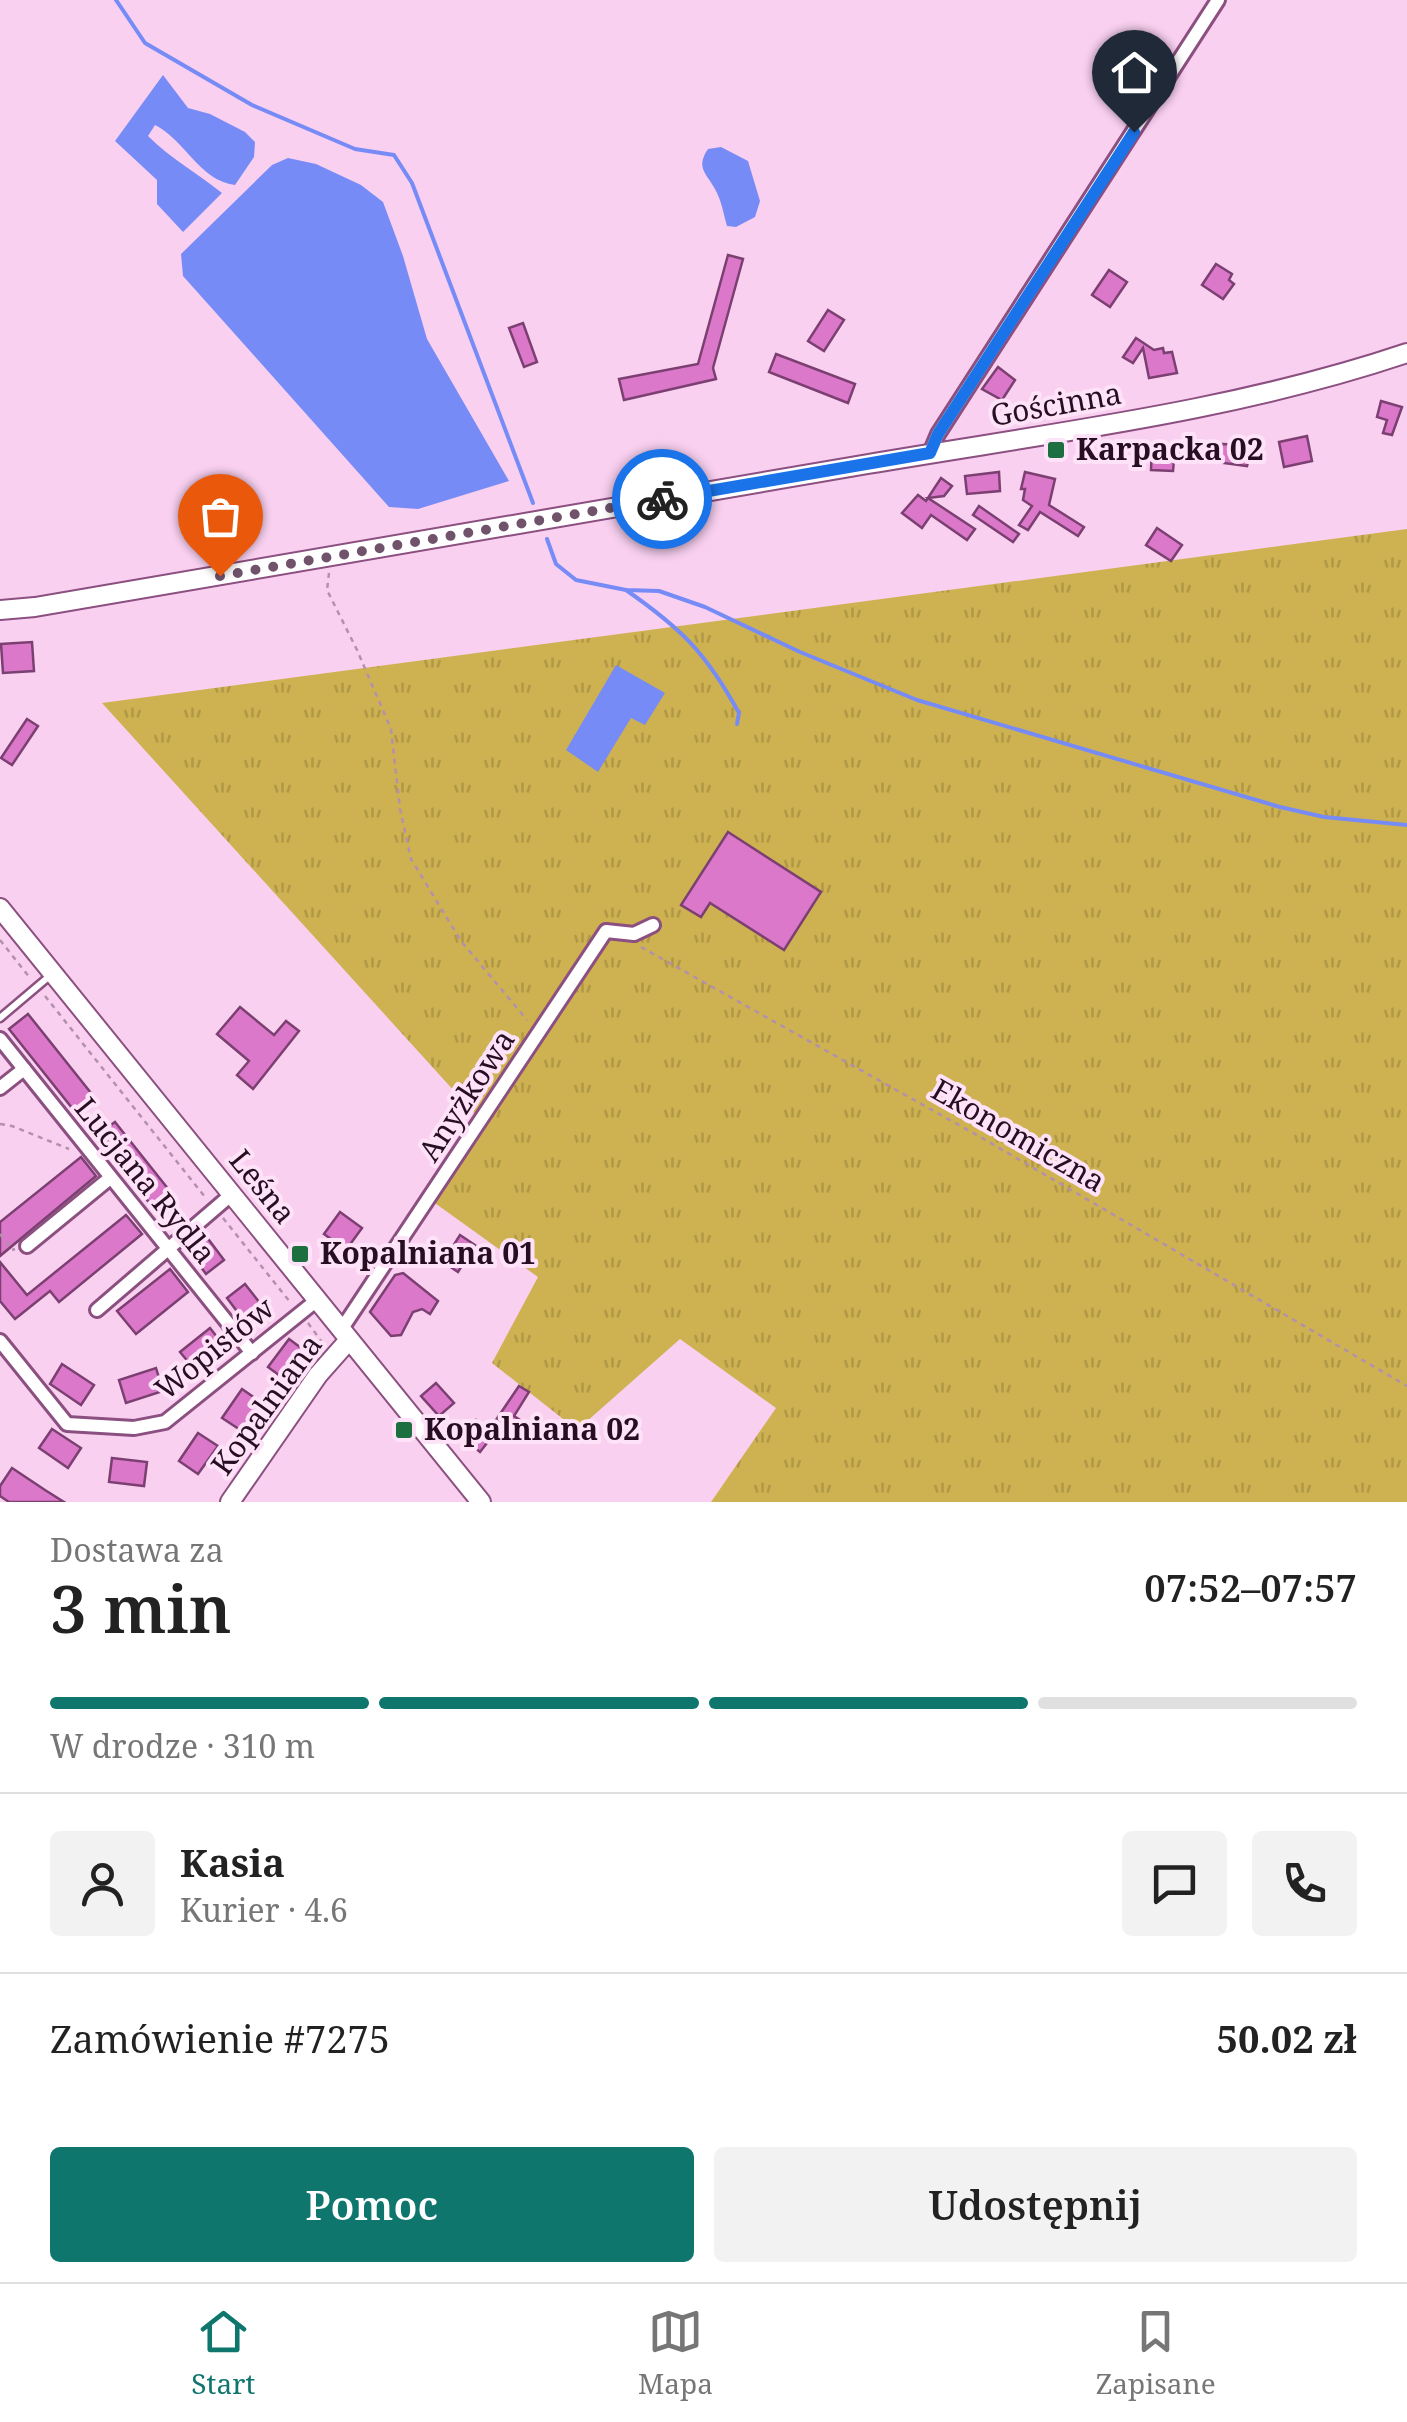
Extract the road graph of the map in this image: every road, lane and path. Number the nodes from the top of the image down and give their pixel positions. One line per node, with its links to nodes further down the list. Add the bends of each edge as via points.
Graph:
1 (1218, 0): 3 (street)
2 (1407, 352): 3 (main road, Gościnna, via 1259,396)
3 (930, 453): 4 (main road, Gościnna)
4 (332, 556): 5 (main road, Gościnna); 13 (path, via 327,590 390,729 411,859 461,941)
5 (0, 610)
6 (1, 910): 10 (main road, Leśna)
7 (654, 925): 28 (street, Anyżkowa, via 634,934 606,930)
8 (0, 940): 11 (path)
9 (631, 942): 32 (path, Ekonomiczna)
10 (53, 973): 11 (lane); 20 (main road, Leśna)
11 (37, 986): 12 (lane); 21 (path)
12 (0, 1018)
13 (527, 1020)
14 (0, 1039): 15 (street, Lucjana Rydla)
15 (24, 1069): 16 (street); 18 (street, Lucjana Rydla)
16 (0, 1088)
17 (0, 1124): 18 (path, via 82,1154)
18 (87, 1149): 19 (street, Lucjana Rydla)
19 (110, 1178): 23 (street); 24 (street, Lucjana Rydla)
20 (232, 1194): 21 (street); 25 (main road, Leśna)
21 (215, 1208): 24 (street); 27 (path)
22 (0, 1234): 23 (path, via 12,1250)
23 (27, 1246)
24 (167, 1250): 26 (street); 31 (street, Lucjana Rydla)
25 (317, 1300): 27 (street, Wopistów); 28 (main road, Leśna)
26 (96, 1310)
27 (300, 1313): 30 (path); 31 (street, Wopistów)
28 (345, 1335): 33 (main road, Kopalniana); 34 (main road, Leśna)
29 (0, 1342): 31 (street, Wopistów, via 67,1424 134,1428 165,1422)
30 (324, 1345)
31 (252, 1352)
32 (1407, 1386)
33 (230, 1502)
34 (481, 1502)

